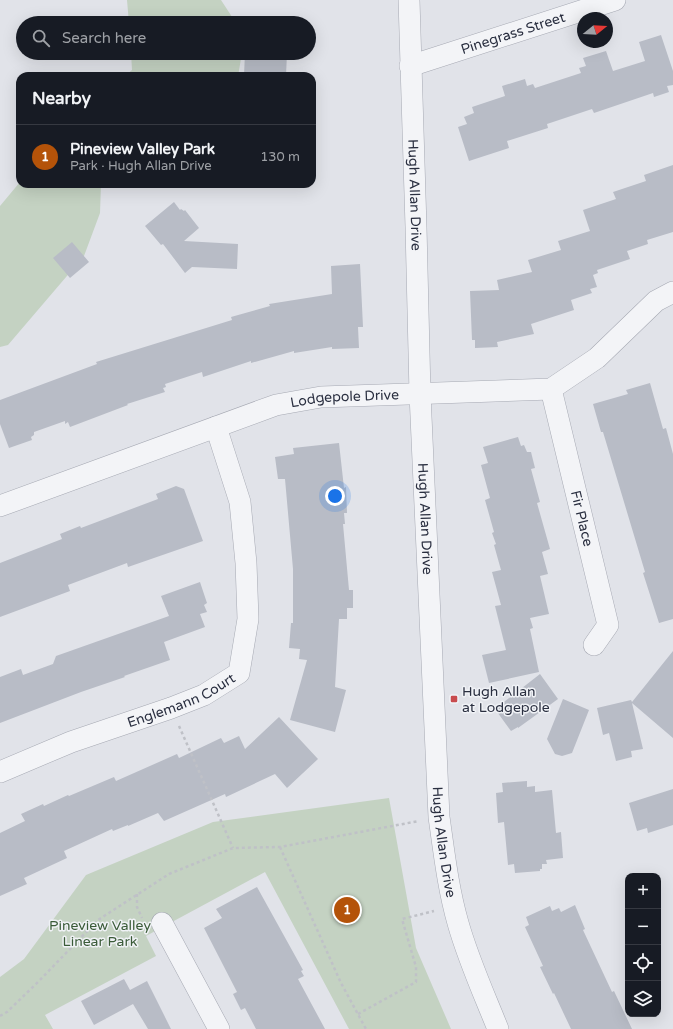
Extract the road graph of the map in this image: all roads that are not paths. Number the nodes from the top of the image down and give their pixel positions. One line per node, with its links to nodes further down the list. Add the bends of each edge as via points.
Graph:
1 (409, 0): 3 (street, Hugh Allan Drive)
2 (615, 0): 3 (street, Pinegrass Street)
3 (410, 66): 6 (street, Hugh Allan Drive)
4 (673, 292): 5 (street, via 656,301 597,358)
5 (551, 389): 6 (street, Lodgepole Drive); 9 (street, Fir Place, via 608,625)
6 (420, 394): 7 (street, Lodgepole Drive, via 321,397 276,405); 13 (street, Hugh Allan Drive, via 439,817 446,869 458,923 478,982)
7 (216, 427): 8 (street, Lodgepole Drive); 10 (street, Englemann Court, via 240,502 246,563 248,619 239,673 204,695 70,742)
8 (0, 506)
9 (594, 645)
10 (0, 772)
11 (152, 922): 12 (street)
12 (219, 1029)
13 (498, 1029)

